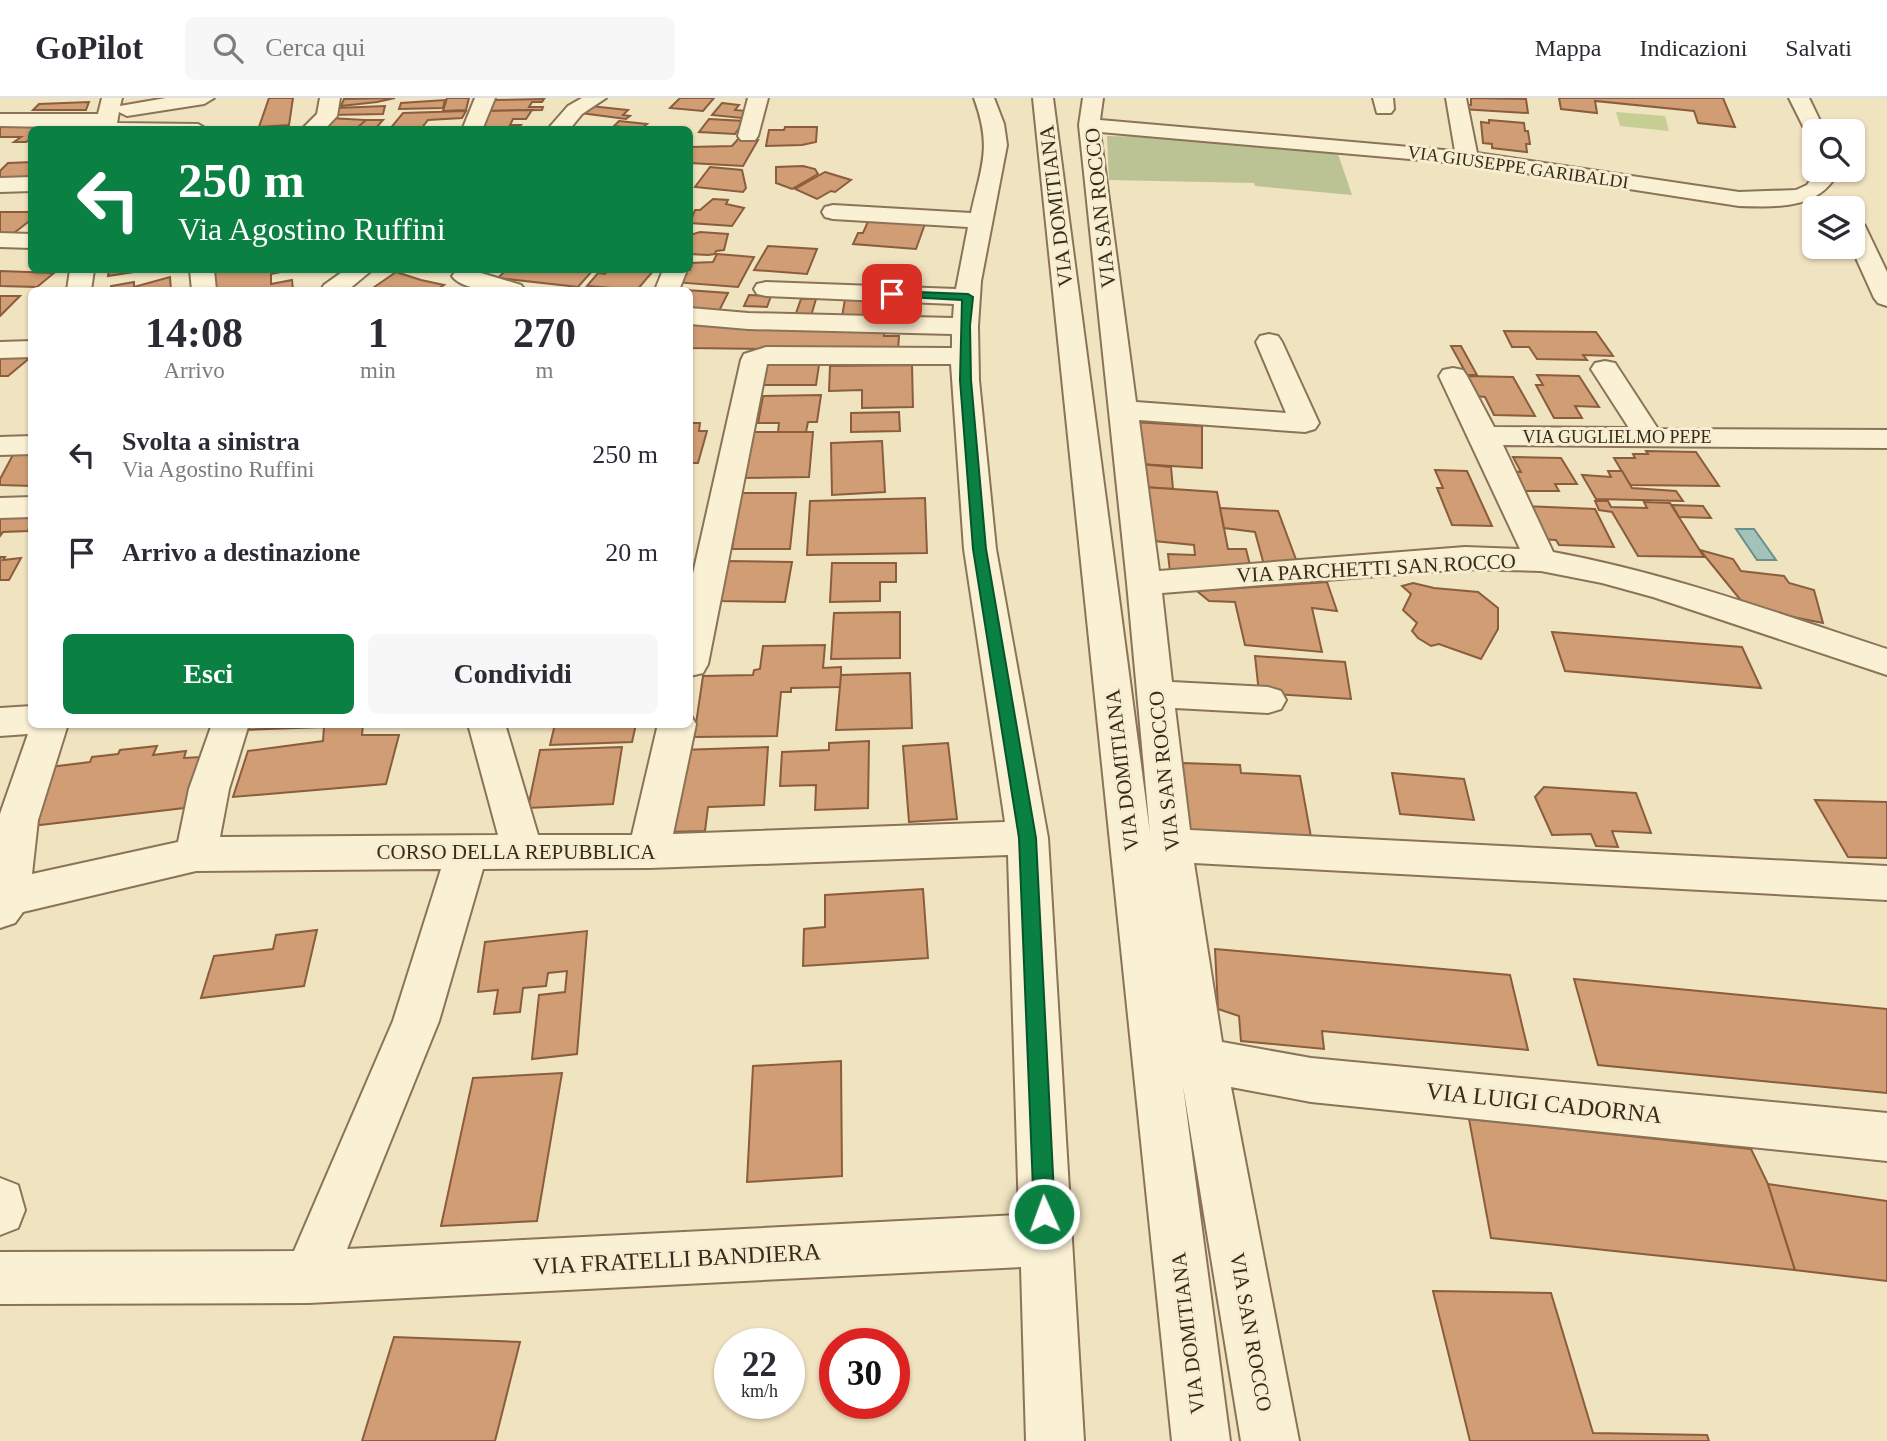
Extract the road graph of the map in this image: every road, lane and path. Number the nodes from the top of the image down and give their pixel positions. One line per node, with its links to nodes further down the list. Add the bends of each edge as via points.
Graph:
1 (204, 98): 11 (street)
2 (330, 98): 15 (street, via 327,116)
3 (485, 98): 16 (street)
4 (596, 98): 17 (street, via 575,110)
5 (758, 98): 19 (street)
6 (984, 98): 27 (street, via 997,145)
7 (1043, 98): 82 (street, VIA DOMITIANA)
8 (1455, 98): 20 (street)
9 (1800, 98): 12 (street)
10 (1091, 110): 18 (street, VIA GIUSEPPE GARIBALDI); 18 (street, VIA GIUSEPPE GARIBALDI, via 1151,132); 46 (street, VIA SAN ROCCO)
11 (108, 115): 13 (street); 14 (street)
12 (1809, 119)
13 (0, 121)
14 (174, 126)
15 (316, 126)
16 (474, 126)
17 (561, 126)
18 (1194, 132): 20 (street, VIA GIUSEPPE GARIBALDI)
19 (748, 136)
20 (1467, 158): 24 (street, VIA GIUSEPPE GARIBALDI, via 1730,198 1763,200)
21 (1824, 182): 24 (street)
22 (28, 184): 23 (street)
23 (0, 185)
24 (1806, 194): 25 (street)
25 (1810, 196)
26 (833, 212): 27 (street)
27 (982, 221): 38 (street)
28 (0, 240): 29 (street)
29 (28, 241)
30 (1865, 251): 36 (street)
31 (356, 273): 33 (street)
32 (468, 273): 34 (street, via 464,276)
33 (337, 287)
34 (502, 287)
35 (766, 289): 38 (street)
36 (1887, 298)
37 (693, 316): 38 (street)
38 (966, 326): 56 (street, via 754,360); 66 (street, via 979,549)
39 (28, 330): 40 (street)
40 (0, 331)
41 (1269, 342): 46 (street, via 1305,423)
42 (28, 349): 43 (street)
43 (0, 350)
44 (1605, 369): 48 (street)
45 (1453, 376): 47 (street)
46 (1123, 410): 55 (street, VIA SAN ROCCO)
47 (1484, 436): 48 (street, VIA GUGLIELMO PEPE); 54 (street, VIA GUGLIELMO PEPE)
48 (1649, 437): 49 (street, VIA GUGLIELMO PEPE)
49 (1887, 439)
50 (28, 445): 51 (street)
51 (0, 446)
52 (28, 507): 53 (street)
53 (0, 508)
54 (1541, 560): 55 (street, VIA PARCHETTI SAN ROCCO, via 1465,558); 57 (street, VIA PARCHETTI SAN ROCCO, via 1665,589)
55 (1144, 583): 58 (street, VIA SAN ROCCO)
56 (693, 650)
57 (1887, 662)
58 (1156, 694): 59 (street); 67 (street, VIA SAN ROCCO)
59 (1268, 700)
60 (28, 720): 61 (street)
61 (0, 722)
62 (49, 728): 73 (street, via 18,820)
63 (229, 728): 71 (street, via 209,789)
64 (487, 728): 70 (street)
65 (676, 728): 68 (street)
66 (1028, 838): 68 (street, CORSO DELLA REPUBBLICA); 78 (street)
67 (1171, 845): 72 (street); 74 (street, VIA SAN ROCCO)
68 (649, 851): 70 (street, CORSO DELLA REPUBBLICA)
69 (467, 852): 70 (street, CORSO DELLA REPUBBLICA); 71 (street, CORSO DELLA REPUBBLICA); 79 (street, via 416,1021)
70 (523, 852)
71 (196, 854): 73 (street, CORSO DELLA REPUBBLICA)
72 (1887, 883)
73 (3, 902)
74 (1202, 1060): 75 (street, VIA LUIGI CADORNA, via 1311,1080); 83 (street, VIA SAN ROCCO)
75 (1887, 1137)
76 (0, 1203): 77 (street)
77 (0, 1210)
78 (1046, 1240): 79 (street, VIA FRATELLI BANDIERA); 81 (street)
79 (309, 1277): 80 (street, VIA FRATELLI BANDIERA)
80 (0, 1278)
81 (1055, 1441)
82 (1201, 1441)
83 (1270, 1441)

